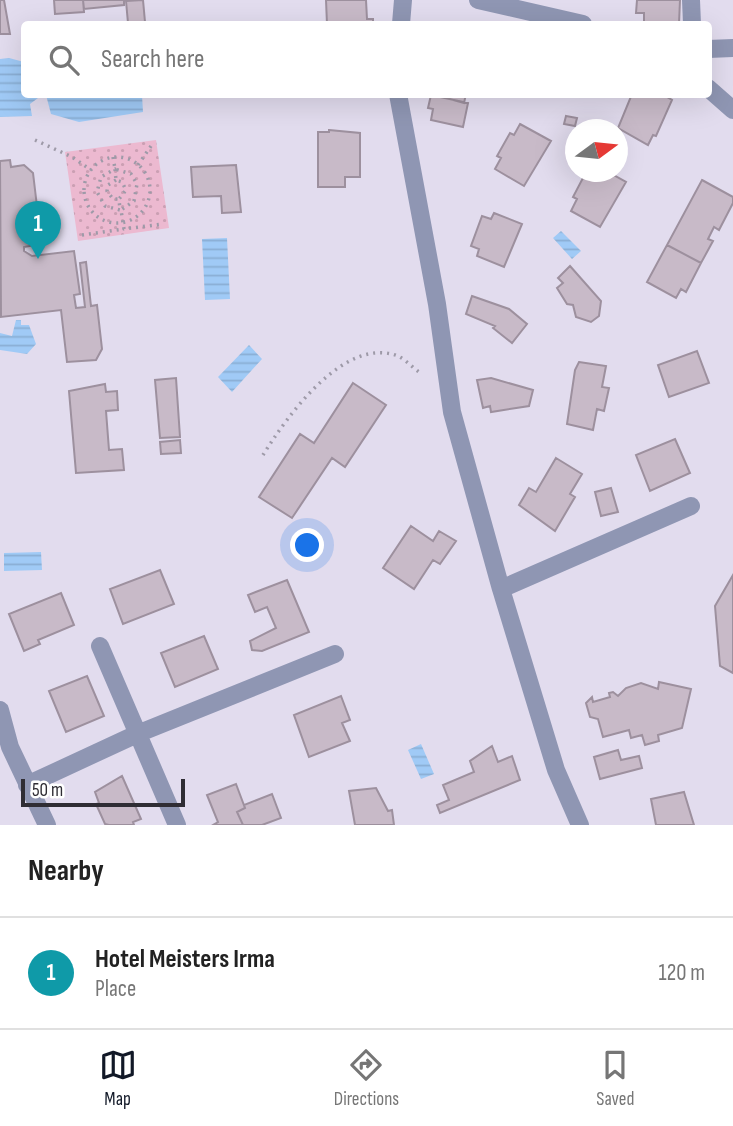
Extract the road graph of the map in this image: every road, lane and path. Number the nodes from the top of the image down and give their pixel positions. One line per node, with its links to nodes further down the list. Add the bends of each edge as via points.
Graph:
1 (403, 0): 4 (street)
2 (478, 0): 5 (street)
3 (691, 0): 6 (street)
4 (401, 21)
5 (570, 21)
6 (692, 21)
7 (733, 48): 8 (street)
8 (712, 49)
9 (712, 91): 11 (street)
10 (399, 98): 28 (street, via 452,412)
11 (733, 109)
12 (35, 140): 17 (path)
13 (152, 146): 15 (path)
14 (113, 157): 15 (path); 16 (path); 17 (path)
15 (138, 165): 21 (path, via 149,183 148,200 140,213)
16 (115, 169): 18 (path); 20 (path, via 131,174 137,184 134,201); 20 (path, via 101,177 97,192 105,206)
17 (91, 170): 21 (path, via 84,188 91,210 110,222)
18 (116, 180): 19 (path, via 126,187); 19 (path, via 107,191)
19 (119, 199): 20 (path)
20 (121, 210): 21 (path)
21 (123, 222): 23 (path)
22 (163, 223): 23 (path)
23 (124, 229): 24 (path)
24 (82, 235)
25 (419, 372): 26 (path, via 398,356 354,359 298,404)
26 (263, 455)
27 (691, 506): 28 (street)
28 (501, 589): 36 (street, via 556,770)
29 (100, 646): 32 (street)
30 (335, 654): 32 (street)
31 (0, 710): 33 (street)
32 (137, 734): 33 (street); 35 (street)
33 (27, 785): 34 (street)
34 (47, 825)
35 (177, 825)
36 (580, 825)

